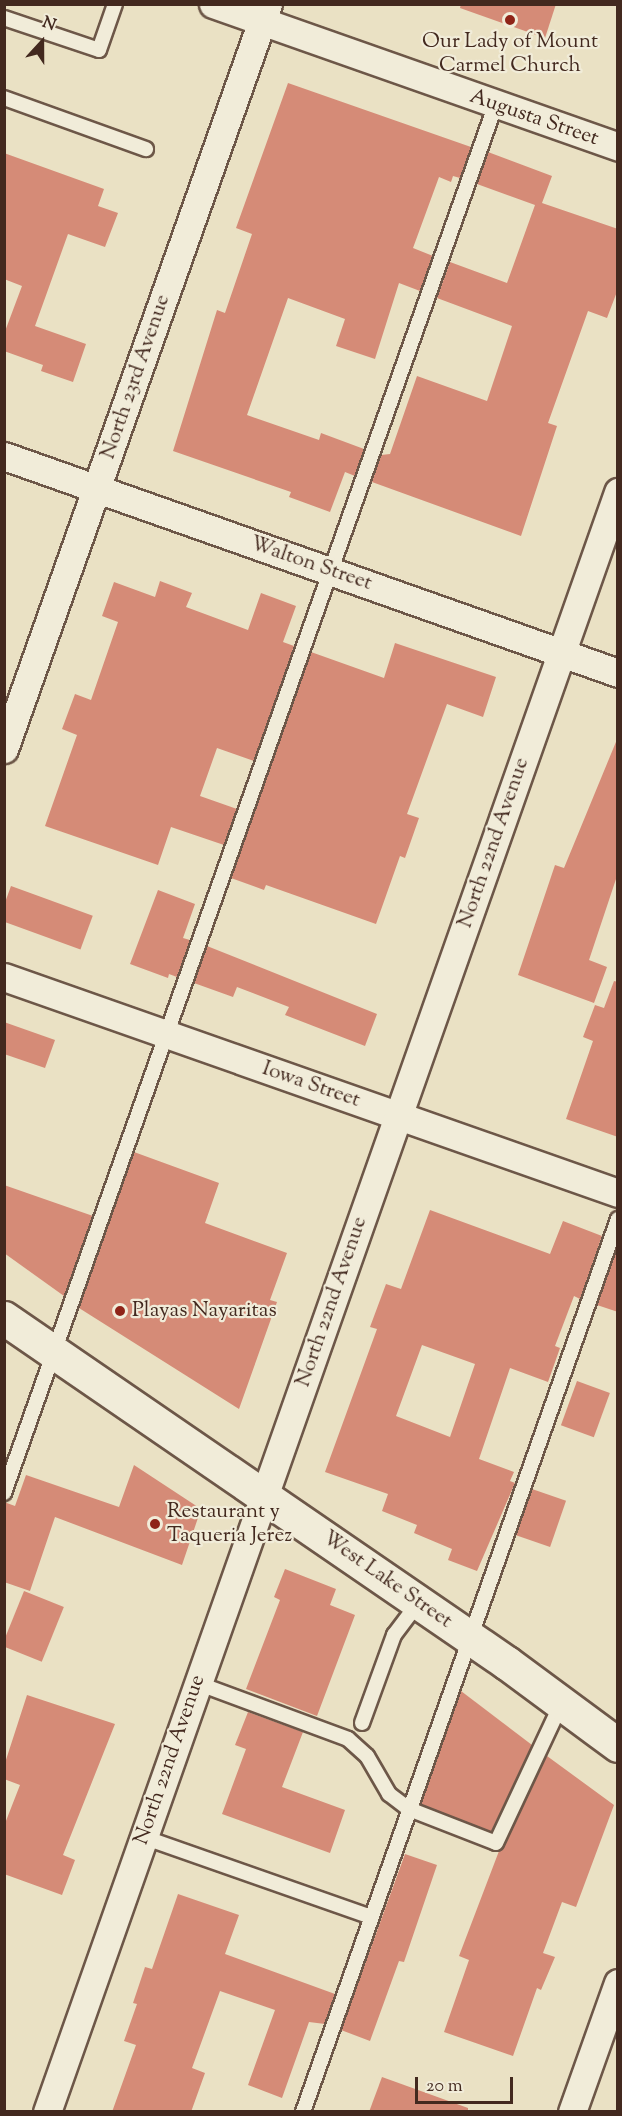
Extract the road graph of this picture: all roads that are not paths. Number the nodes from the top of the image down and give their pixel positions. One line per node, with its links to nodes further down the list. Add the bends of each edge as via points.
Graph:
1 (7, 4): 4 (lane)
2 (115, 4): 6 (lane, via 99,50)
3 (213, 4): 5 (street, Augusta Street)
4 (4, 12)
5 (265, 13): 8 (street, Augusta Street); 12 (street, North 23rd Avenue)
6 (4, 18)
7 (4, 98): 10 (lane)
8 (496, 104): 9 (street, Augusta Street); 14 (lane)
9 (618, 147)
10 (146, 149)
11 (4, 456): 12 (street, Walton Street)
12 (96, 489): 14 (street, Walton Street); 17 (street, North 23rd Avenue)
13 (618, 492): 15 (street, North 22nd Avenue)
14 (331, 571): 15 (street, Walton Street); 19 (lane)
15 (561, 652): 16 (street, Walton Street); 20 (street, North 22nd Avenue)
16 (618, 673)
17 (4, 749)
18 (4, 977): 19 (street, Iowa Street)
19 (167, 1034): 20 (street, Iowa Street); 24 (lane)
20 (398, 1115): 21 (street, Iowa Street); 26 (street, North 22nd Avenue)
21 (618, 1193)
22 (618, 1219): 28 (lane)
23 (4, 1318): 24 (main road, West Lake Street)
24 (54, 1352): 25 (lane); 26 (main road, West Lake Street)
25 (4, 1493)
26 (264, 1495): 27 (main road, West Lake Street); 29 (street, North 22nd Avenue)
27 (419, 1602): 28 (main road, West Lake Street); 31 (lane, via 394,1635)
28 (470, 1637): 30 (main road, West Lake Street); 33 (lane)
29 (197, 1683): 33 (lane, via 348,1739 367,1756 389,1794); 34 (street, North 22nd Avenue)
30 (561, 1704): 32 (main road, West Lake Street); 33 (lane, via 496,1843)
31 (362, 1723)
32 (618, 1745)
33 (409, 1809): 35 (lane)
34 (143, 1837): 35 (lane); 37 (street, North 22nd Avenue)
35 (371, 1917): 38 (lane)
36 (618, 1983): 39 (street)
37 (46, 2112)
38 (303, 2112)
39 (572, 2112)

